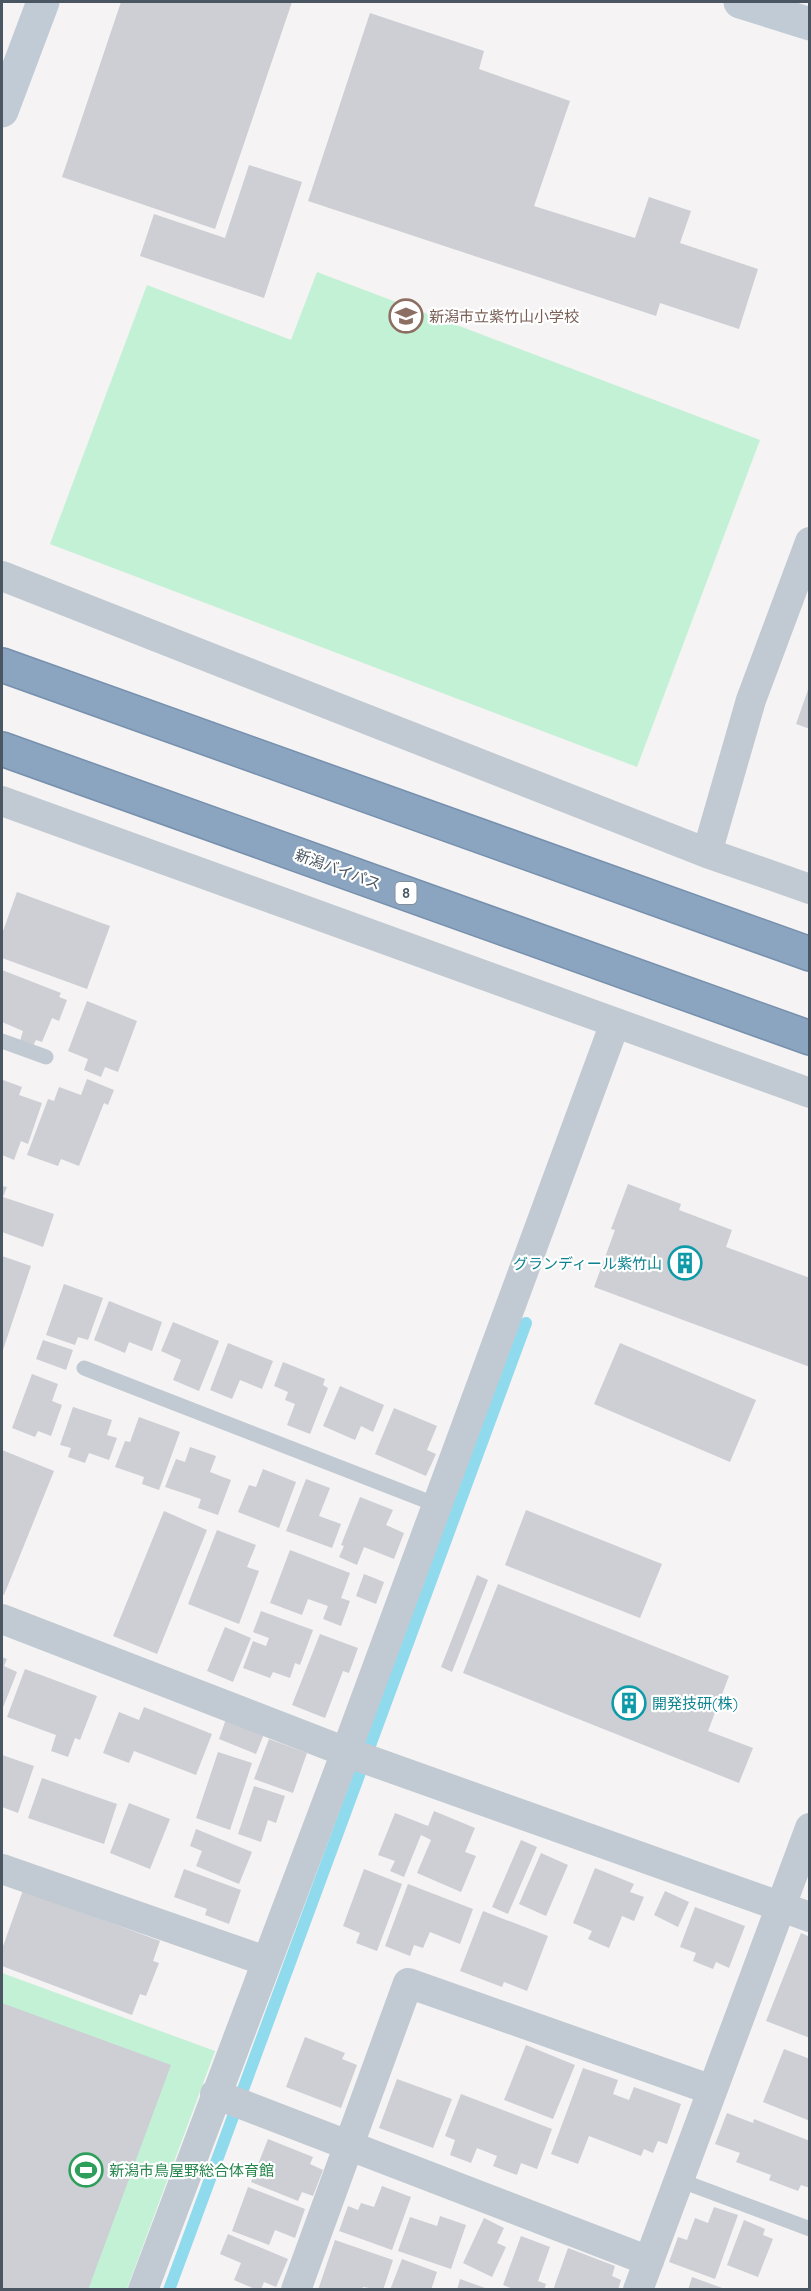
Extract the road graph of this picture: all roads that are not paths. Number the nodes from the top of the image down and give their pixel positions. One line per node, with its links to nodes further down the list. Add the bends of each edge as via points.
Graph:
1 (43, 2): 4 (street)
2 (740, 2): 3 (street)
3 (810, 24)
4 (2, 111)
5 (810, 542): 10 (street, via 751,700)
6 (2, 576): 10 (street)
7 (2, 665): 12 (highway)
8 (2, 749): 14 (highway, 新潟バイパス / 8)
9 (2, 801): 13 (street)
10 (707, 853): 11 (street)
11 (810, 889)
12 (810, 954)
13 (615, 1023): 17 (street); 19 (street)
14 (810, 1038)
15 (2, 1041): 16 (lane)
16 (46, 1057)
17 (810, 1093)
18 (84, 1368): 19 (lane)
19 (437, 1505): 21 (street)
20 (2, 1619): 21 (street)
21 (346, 1752): 24 (street); 26 (street)
22 (810, 1828): 24 (street)
23 (2, 1869): 26 (street)
24 (780, 1906): 25 (street); 27 (street)
25 (810, 1917)
26 (266, 1961): 28 (street)
27 (712, 2090): 29 (street, via 408,1983); 30 (street)
28 (215, 2094): 29 (street); 33 (street)
29 (349, 2146): 32 (street); 34 (street)
30 (679, 2180): 31 (lane); 32 (street)
31 (810, 2229)
32 (649, 2261): 35 (street)
33 (143, 2289)
34 (296, 2289)
35 (638, 2289)

